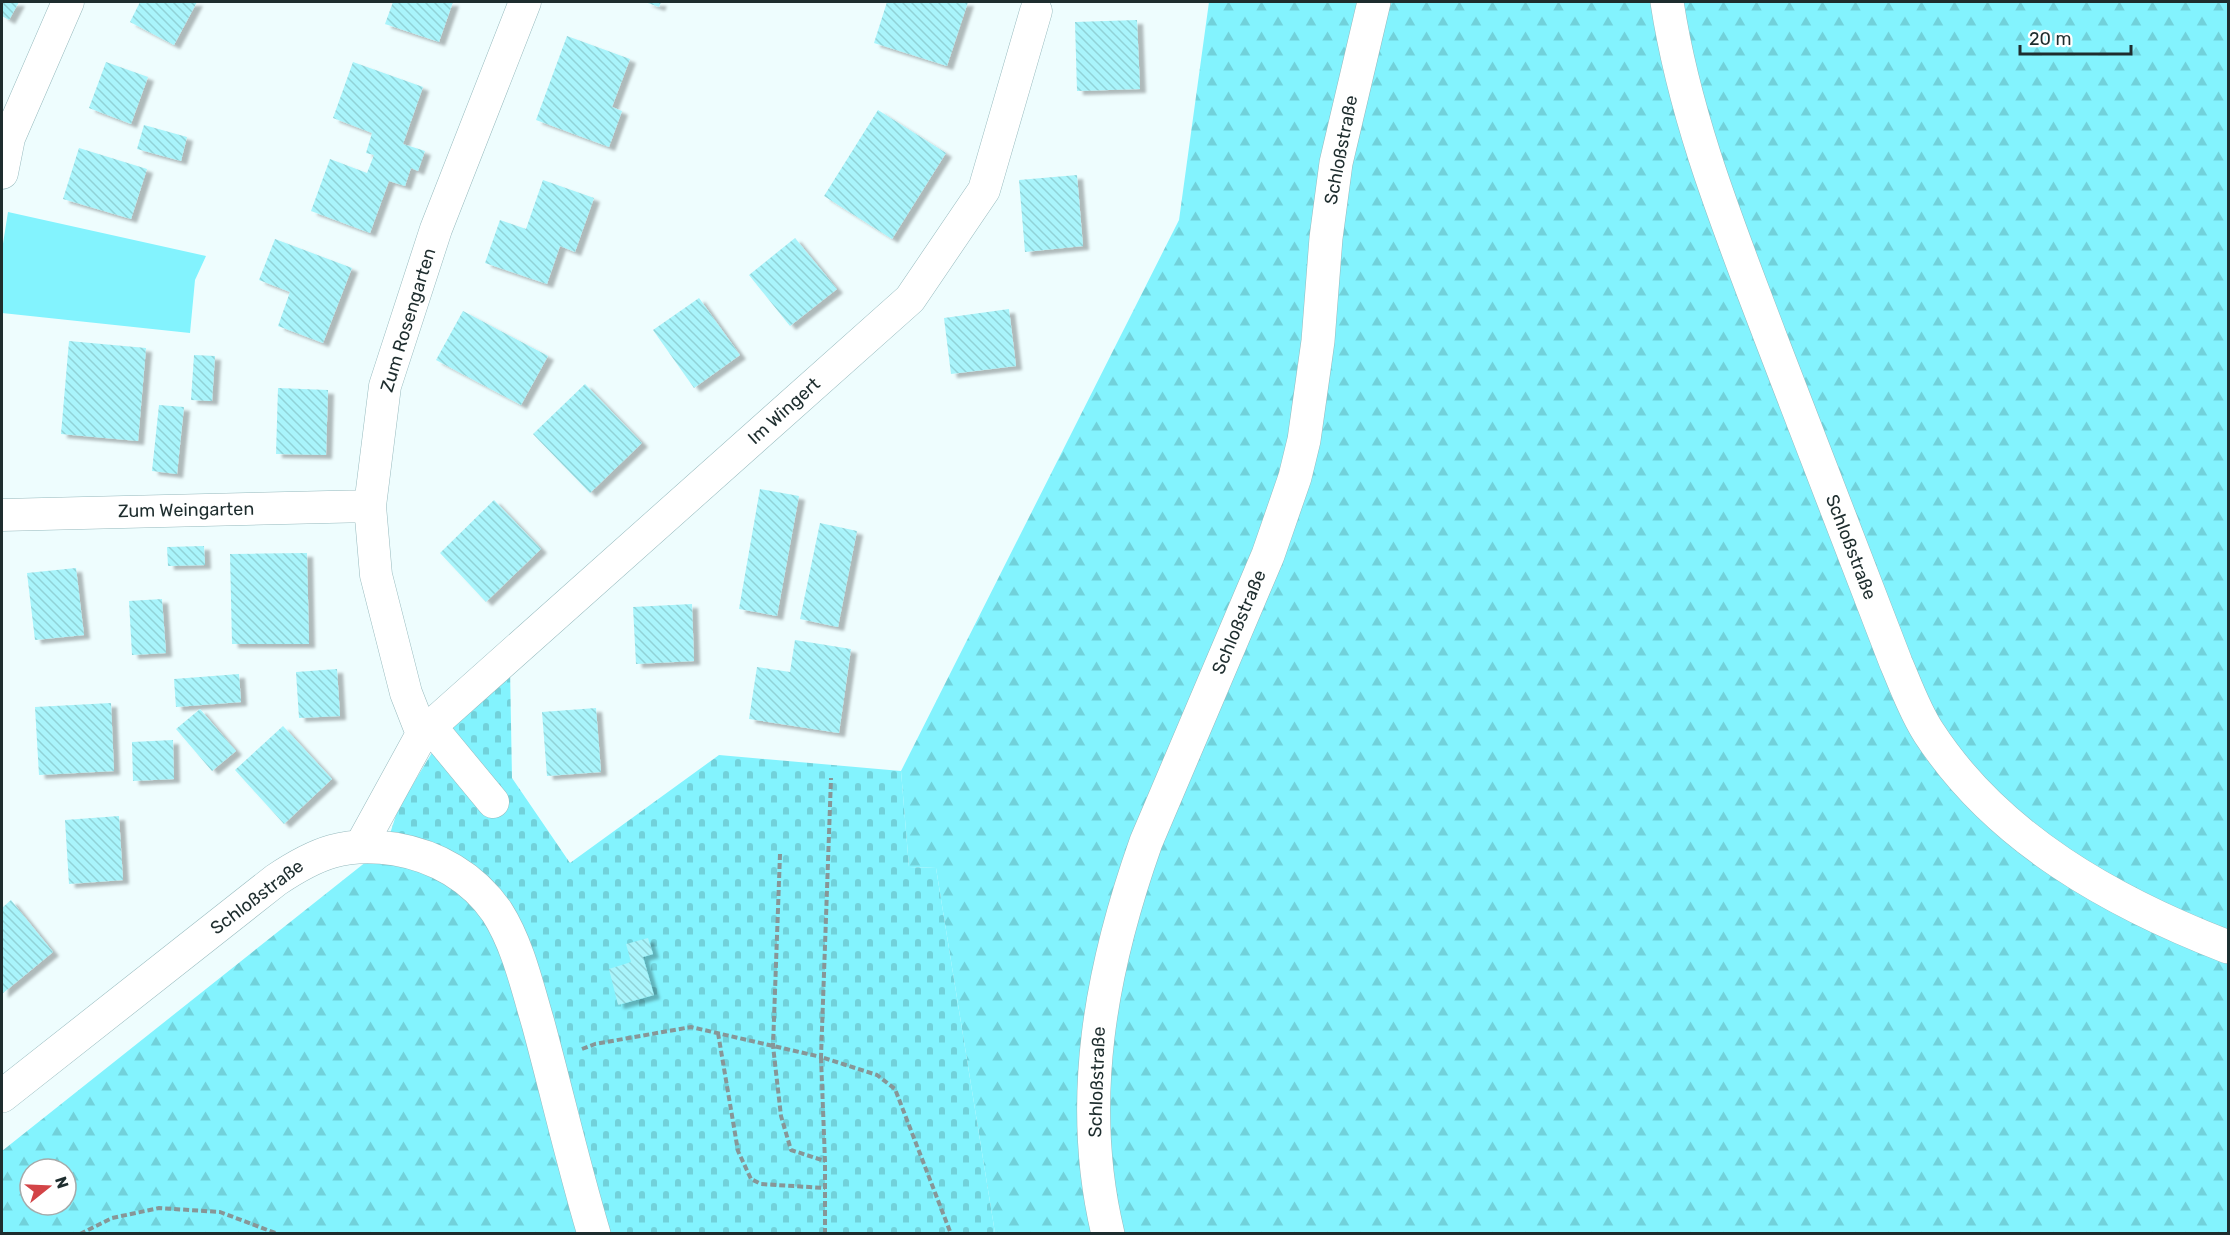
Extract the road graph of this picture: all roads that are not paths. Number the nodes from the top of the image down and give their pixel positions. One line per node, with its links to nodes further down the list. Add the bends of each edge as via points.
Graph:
1 (68, 2): 6 (street, via 9,138)
2 (525, 2): 7 (street, Zum Rosengarten, via 436,229 385,387)
3 (1374, 2): 15 (main road, Schloßstraße, via 1336,163 1318,341 1295,477 1268,555 1146,842 1110,961 1097,1040 1093,1118)
4 (1667, 2): 12 (main road, Schloßstraße, via 1685,94 1719,201 1896,663 1928,731 1968,785 2049,855 2142,910)
5 (1036, 11): 9 (street, Im Wingert, via 984,190 910,299)
6 (2, 173)
7 (370, 506): 8 (street, Zum Weingarten); 9 (street, Zum Rosengarten, via 376,575 406,693)
8 (2, 515)
9 (426, 731): 10 (street, Zum Rosengarten); 11 (street)
10 (493, 802)
11 (360, 848): 13 (main road, Schloßstraße, via 331,850 304,861 276,880); 14 (main road, Schloßstraße, via 411,852 438,861 479,891 496,912 525,976)
12 (2229, 947)
13 (2, 1096)
14 (594, 1233)
15 (1108, 1233)

